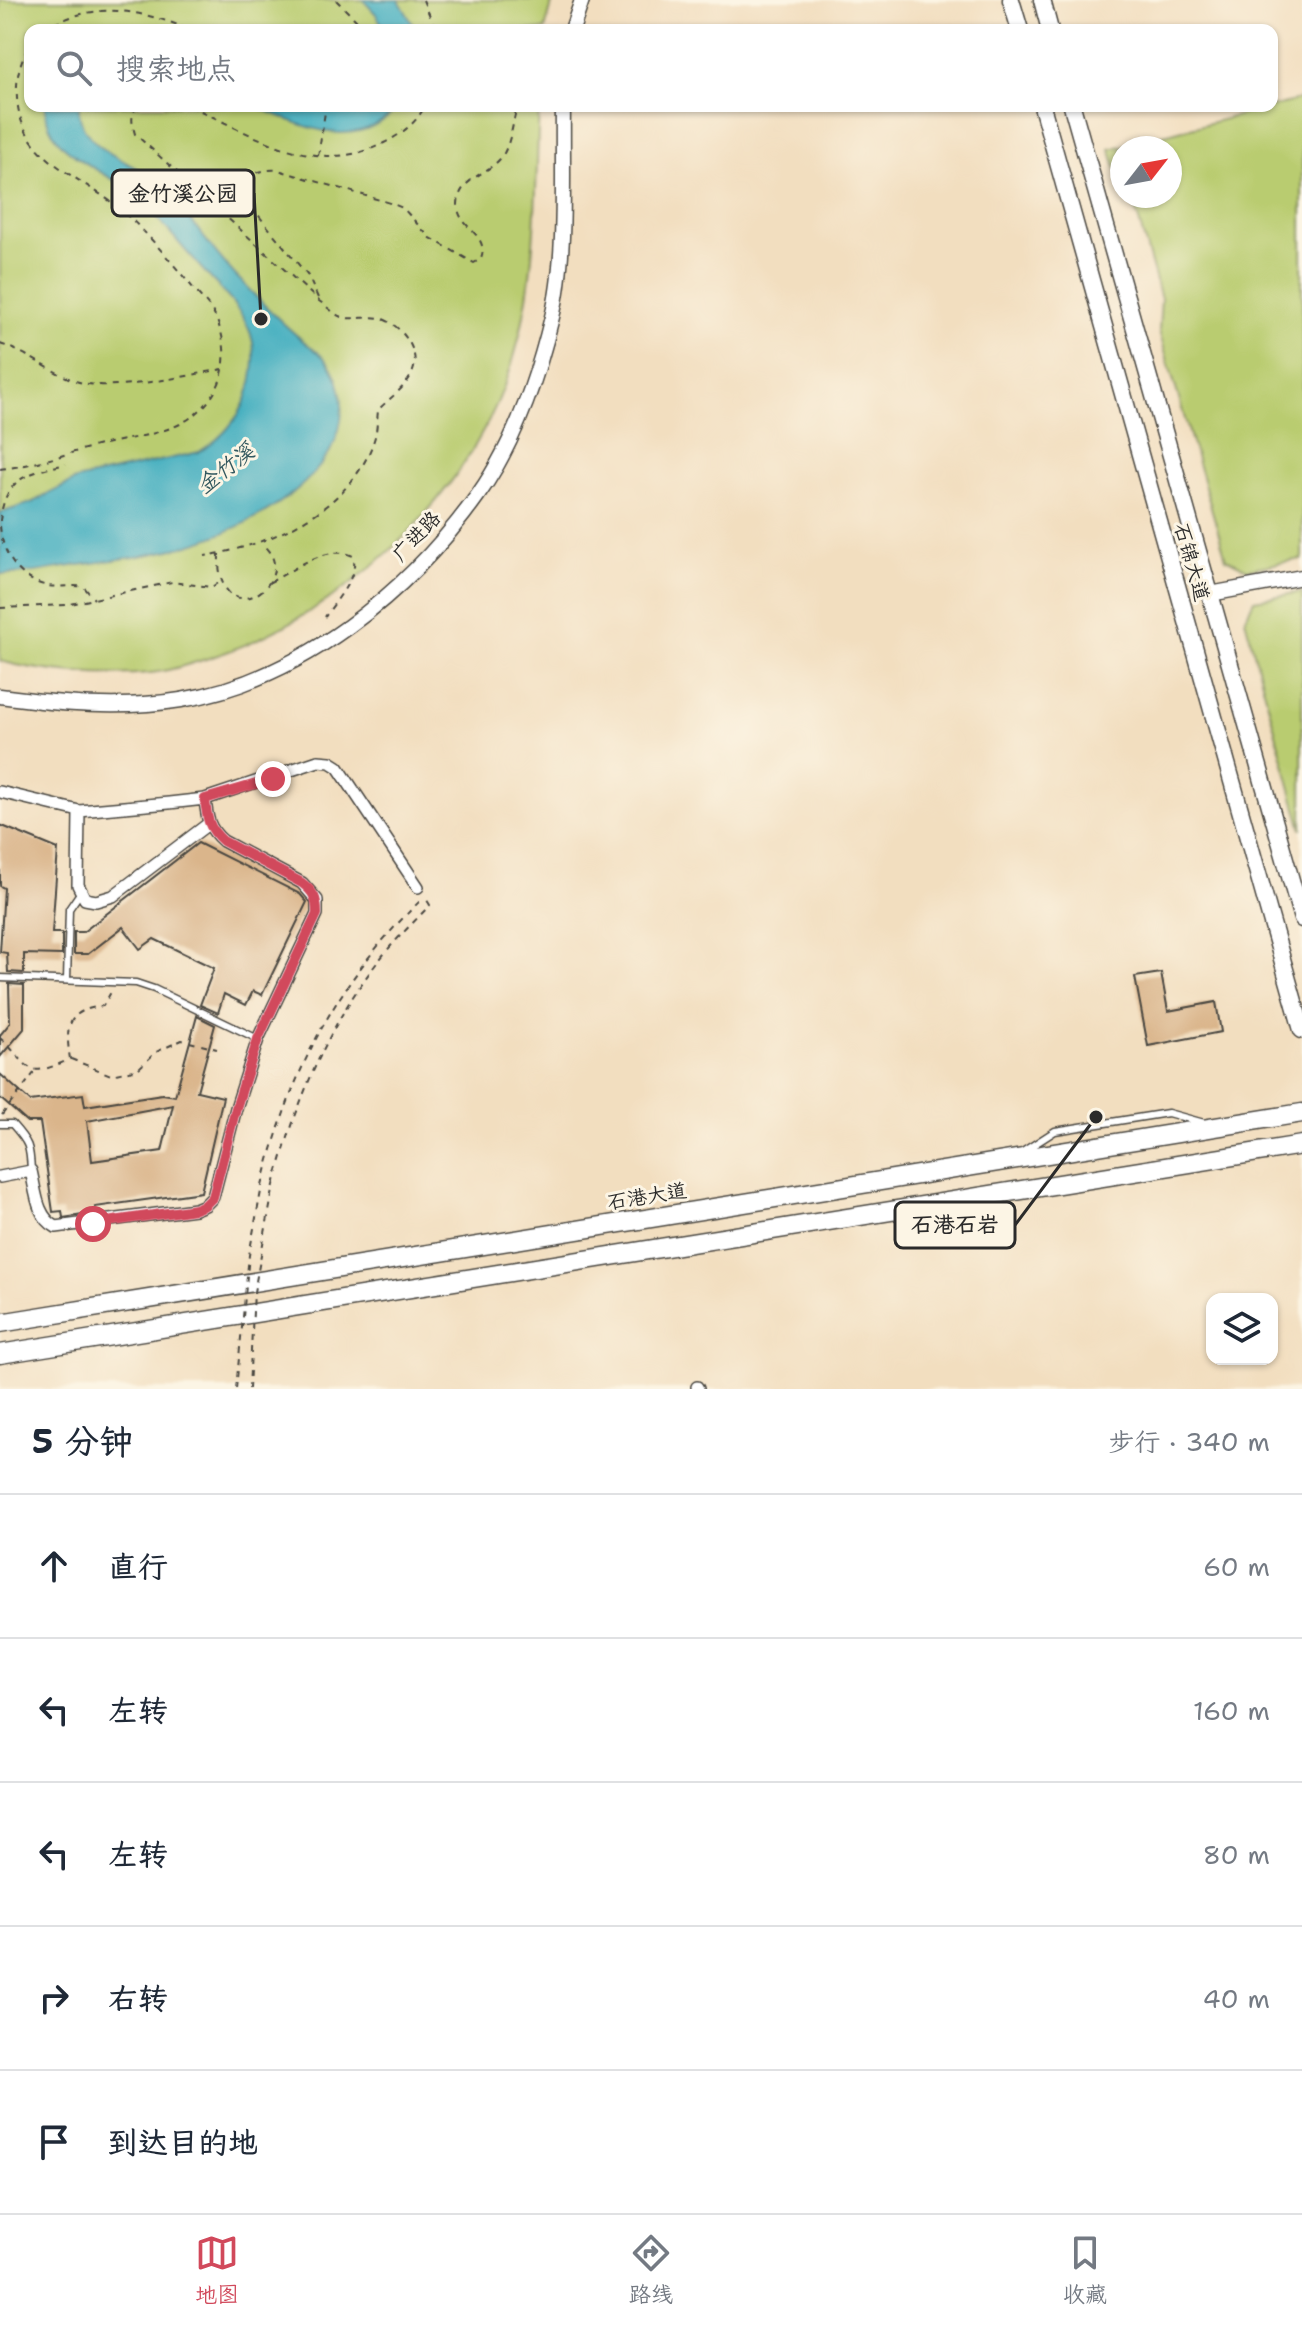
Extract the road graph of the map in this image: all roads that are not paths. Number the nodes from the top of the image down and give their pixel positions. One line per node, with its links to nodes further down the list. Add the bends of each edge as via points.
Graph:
1 (582, 0): 4 (street)
2 (1011, 0): 5 (main road)
3 (1042, 0): 6 (main road)
4 (574, 24)
5 (1018, 24)
6 (1048, 24)
7 (563, 112): 12 (street, 广进路, via 560,251 553,314 536,377 479,494 438,546 337,635 236,684 183,699 124,707)
8 (1044, 112): 20 (main road, 石锦大道)
9 (1074, 112): 11 (main road, 石锦大道)
10 (1302, 577): 11 (street)
11 (1210, 594): 19 (main road, 石锦大道)
12 (0, 696)
13 (0, 792): 15 (street)
14 (205, 799): 15 (street); 16 (street); 17 (street, via 318,761 330,762)
15 (79, 811): 18 (street)
16 (208, 824): 18 (street, via 113,896 96,901); 25 (street, via 223,841 302,883 317,900 317,914)
17 (418, 887)
18 (80, 893): 23 (lane, via 69,909)
19 (1302, 919)
20 (1285, 965): 21 (main road); 24 (main road, 石锦大道)
21 (1302, 971)
22 (0, 978): 23 (lane)
23 (67, 980): 25 (lane, via 136,983)
24 (1302, 1030)
25 (258, 1039): 29 (street, via 217,1186 205,1205 56,1227 41,1212)
26 (1302, 1113): 31 (main road, 石港大道)
27 (0, 1124): 29 (lane, via 12,1124 25,1139)
28 (1302, 1145): 32 (main road)
29 (31, 1171): 30 (street)
30 (0, 1177)
31 (0, 1323)
32 (0, 1354)

